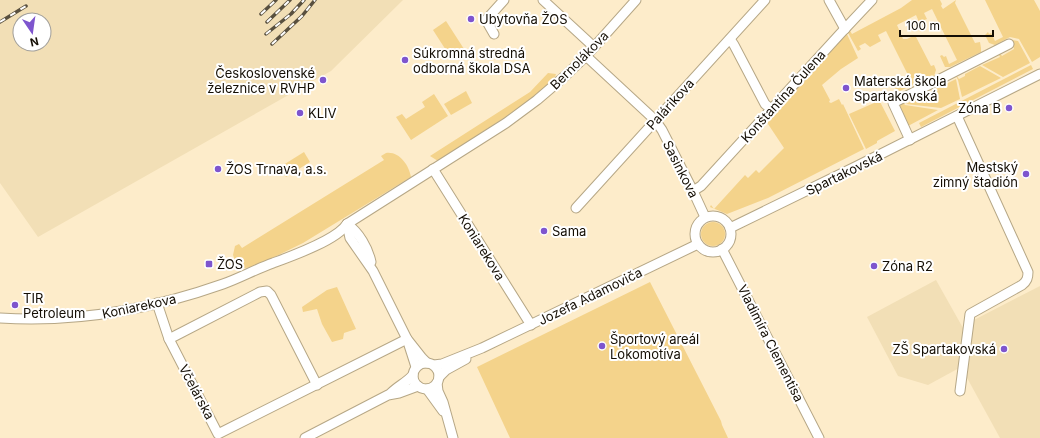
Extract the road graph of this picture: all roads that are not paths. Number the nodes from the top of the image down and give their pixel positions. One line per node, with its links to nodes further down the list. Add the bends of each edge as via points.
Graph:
1 (504, 0): 8 (street, via 486,20)
2 (543, 0): 11 (street)
3 (636, 0): 11 (street, Bernolákova)
4 (765, 0): 9 (street, Palárikova)
5 (829, 0): 7 (street)
6 (872, 0): 7 (street, Konštantína Čulena)
7 (845, 29): 14 (street, Konštantína Čulena)
8 (494, 34)
9 (730, 39): 14 (street, via 765,104); 17 (street, Palárikova)
10 (1009, 44): 18 (street, via 893,102)
11 (594, 47): 12 (street, Bernolákova)
12 (586, 56): 15 (street, Bernolákova); 17 (street, Sasinkova)
13 (1040, 74): 16 (street, Spartakovská)
14 (771, 109): 20 (street, Konštantína Čulena, via 701,186)
15 (518, 115): 19 (street, Koniarekova)
16 (957, 116): 18 (street, Spartakovská); 44 (street, via 1028,272 1025,283 970,314)
17 (655, 120): 20 (street, Sasinkova); 21 (street, Palárikova)
18 (910, 140): 25 (street, Spartakovská)
19 (433, 169): 22 (street, Koniarekova); 35 (street, Koniarekova)
20 (693, 191): 23 (street, Sasinkova)
21 (576, 208)
22 (359, 216): 24 (street, Koniarekova); 26 (street)
23 (705, 217): 25 (street, via 718,216 727,222); 29 (street, via 699,221 696,228)
24 (347, 224): 26 (street); 27 (street, Koniarekova); 28 (street); 31 (street, Koniarekova, via 338,225)
25 (730, 228): 30 (street, via 729,242)
26 (356, 230): 32 (street)
27 (334, 235): 28 (street); 31 (street, Koniarekova, via 289,258)
28 (350, 238): 32 (street)
29 (698, 244): 30 (street, via 708,251); 35 (street, Jozefa Adamoviča)
30 (722, 249): 50 (street, Vladimíra Clementisa)
31 (271, 264): 33 (street, Koniarekova, via 224,283)
32 (373, 271): 37 (street)
33 (157, 303): 34 (street, Koniarekova, via 91,316 52,319); 36 (street, Včelárska)
34 (0, 318)
35 (531, 325): 38 (street, Jozefa Adamoviča)
36 (169, 339): 42 (street, via 260,292 267,291); 47 (street, Včelárska)
37 (407, 339): 39 (street); 40 (street); 42 (street, Včelárska)
38 (482, 348): 39 (street, Jozefa Adamoviča, via 442,364); 41 (street, Jozefa Adamoviča, via 446,370)
39 (430, 364): 40 (street, via 422,363); 41 (street, via 438,370)
40 (415, 371): 43 (street, via 415,382); 45 (street, via 406,382)
41 (438, 380): 43 (street, via 431,388); 46 (street, via 438,391)
42 (317, 385): 47 (street, Včelárska)
43 (422, 387): 45 (street); 46 (street)
44 (960, 391)
45 (388, 395): 48 (street)
46 (445, 414): 49 (street)
47 (219, 436)
48 (305, 438)
49 (453, 438)
50 (819, 438)

